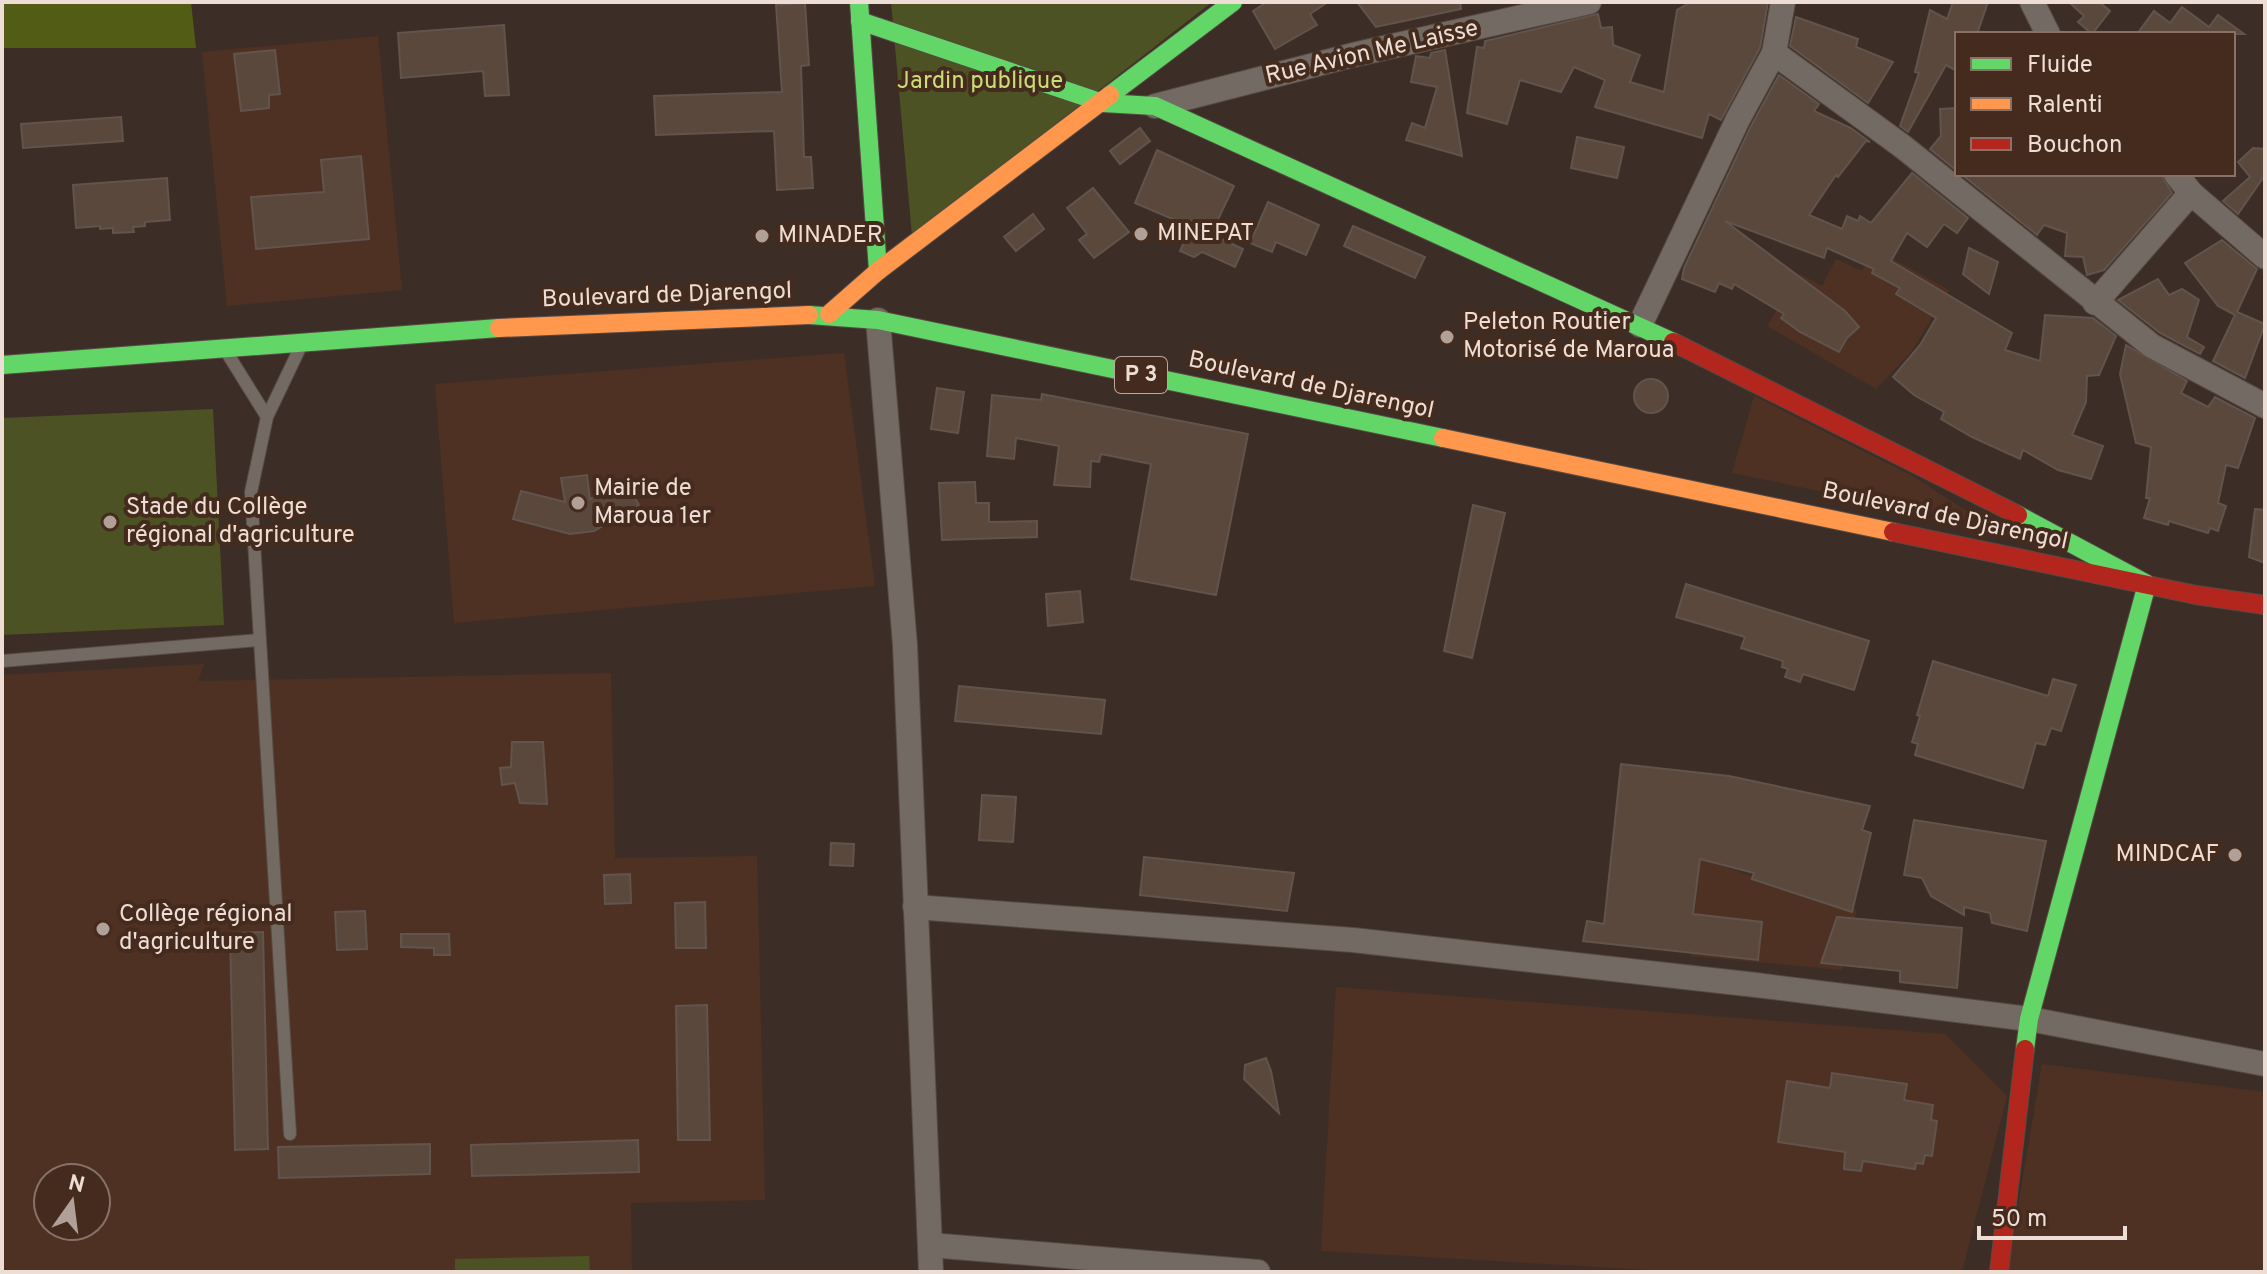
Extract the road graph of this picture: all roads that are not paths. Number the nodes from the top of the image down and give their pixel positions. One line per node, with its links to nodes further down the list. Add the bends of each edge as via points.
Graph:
1 (1233, 2): 8 (main road)
2 (1589, 2): 9 (street, Rue Avion Me Laisse)
3 (1783, 2): 7 (street)
4 (2032, 2): 6 (street)
5 (860, 11): 8 (main road); 12 (main road)
6 (2047, 32)
7 (1774, 53): 13 (street, via 1902,146); 16 (street)
8 (1103, 103): 9 (main road); 12 (main road)
9 (1155, 106): 16 (main road)
10 (2184, 183): 11 (street); 13 (street)
11 (2265, 257)
12 (878, 271): 14 (main road)
13 (2095, 303): 20 (street, via 2152,346)
14 (829, 314): 15 (main road, Boulevard de Djarengol / P 3); 17 (main road, Boulevard de Djarengol / P 3, via 569,323)
15 (878, 320): 22 (main road, Boulevard de Djarengol / P 3); 26 (street, via 905,645)
16 (1640, 325): 22 (main road)
17 (303, 344): 18 (main road, Boulevard de Djarengol / P 3); 21 (lane)
18 (225, 350): 19 (main road, Boulevard de Djarengol / P 3); 21 (lane)
19 (2, 365)
20 (2265, 406)
21 (267, 417): 24 (lane, via 251,492)
22 (2147, 584): 23 (main road, Boulevard de Djarengol / P 3); 27 (main road)
23 (2265, 605)
24 (260, 640): 25 (lane); 29 (lane)
25 (2, 661)
26 (915, 907): 27 (street, via 1353,940); 30 (street)
27 (2029, 1019): 28 (street); 33 (main road)
28 (2265, 1064)
29 (290, 1134)
30 (930, 1245): 31 (street); 32 (street)
31 (931, 1272)
32 (1258, 1272)
33 (1999, 1272)

